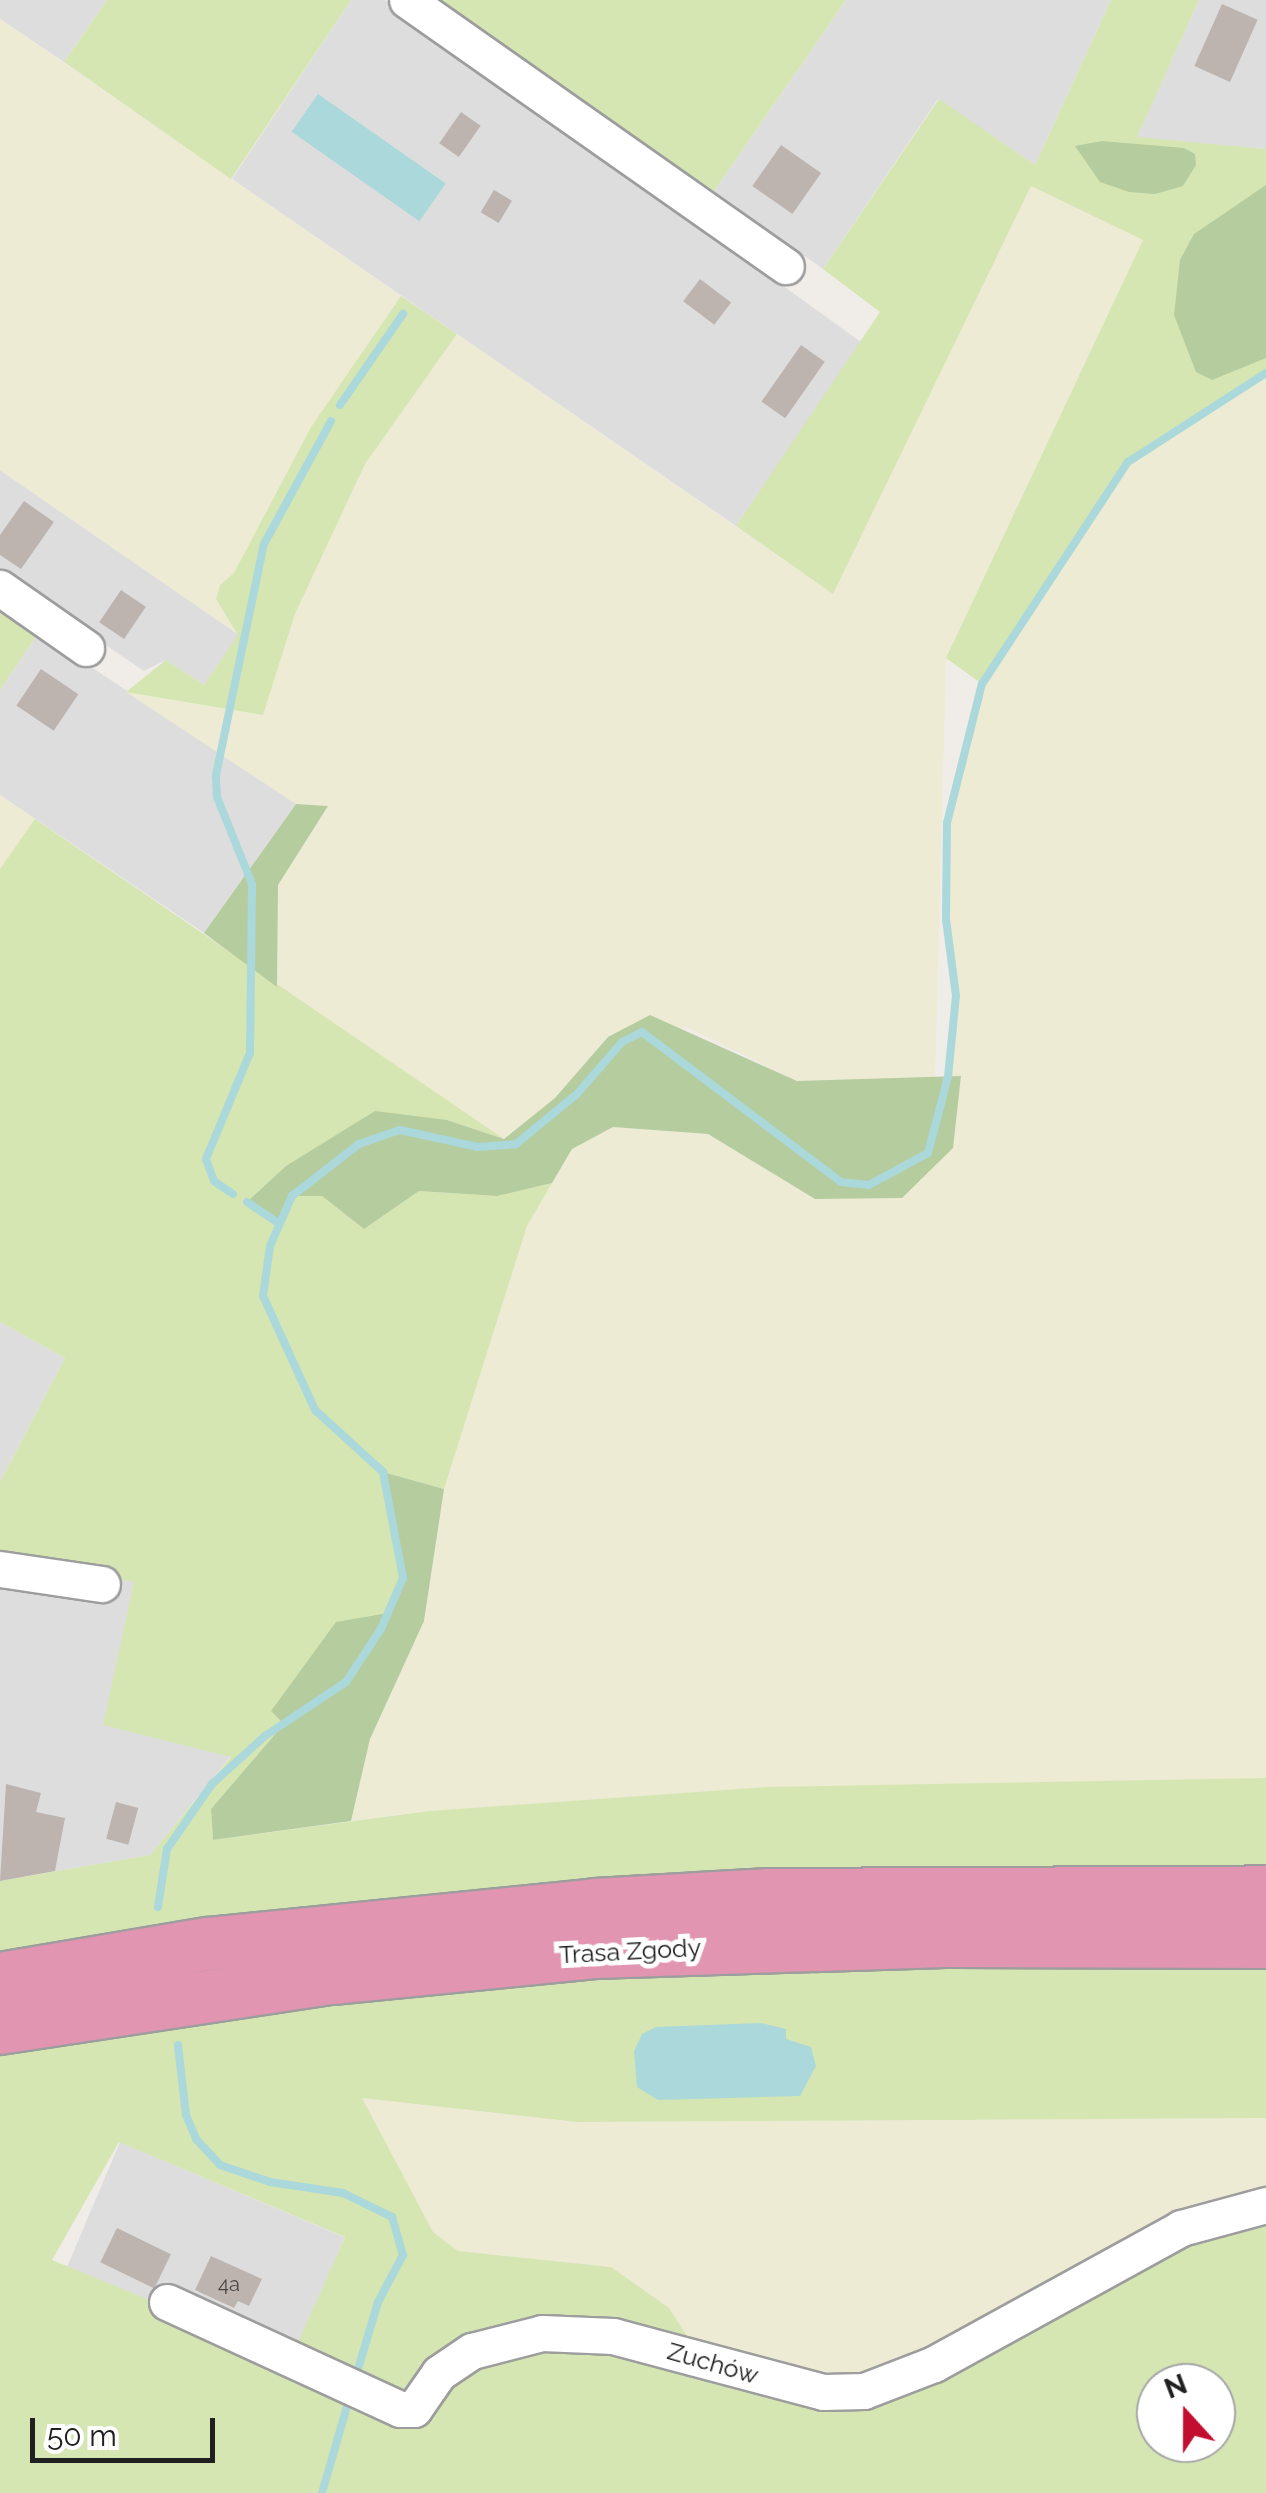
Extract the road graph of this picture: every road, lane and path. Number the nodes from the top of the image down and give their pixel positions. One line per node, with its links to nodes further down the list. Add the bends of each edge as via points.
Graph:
1 (407, 0): 2 (street)
2 (786, 266)
3 (0, 588): 4 (street)
4 (86, 648)
5 (0, 1569): 6 (street)
6 (102, 1584)
7 (1266, 1892): 9 (highway, Trasa Zgody, via 770,1895 595,1905 207,1944)
8 (1266, 1942): 10 (highway, Trasa Zgody, via 953,1941 595,1952 332,1978)
9 (0, 1978)
10 (0, 2028)
11 (1266, 2206): 12 (street, Zuchów, via 1216,2214 1156,2240 934,2364 864,2391 823,2392 612,2336 542,2333 472,2351 439,2373 414,2409 400,2409)
12 (167, 2302)

